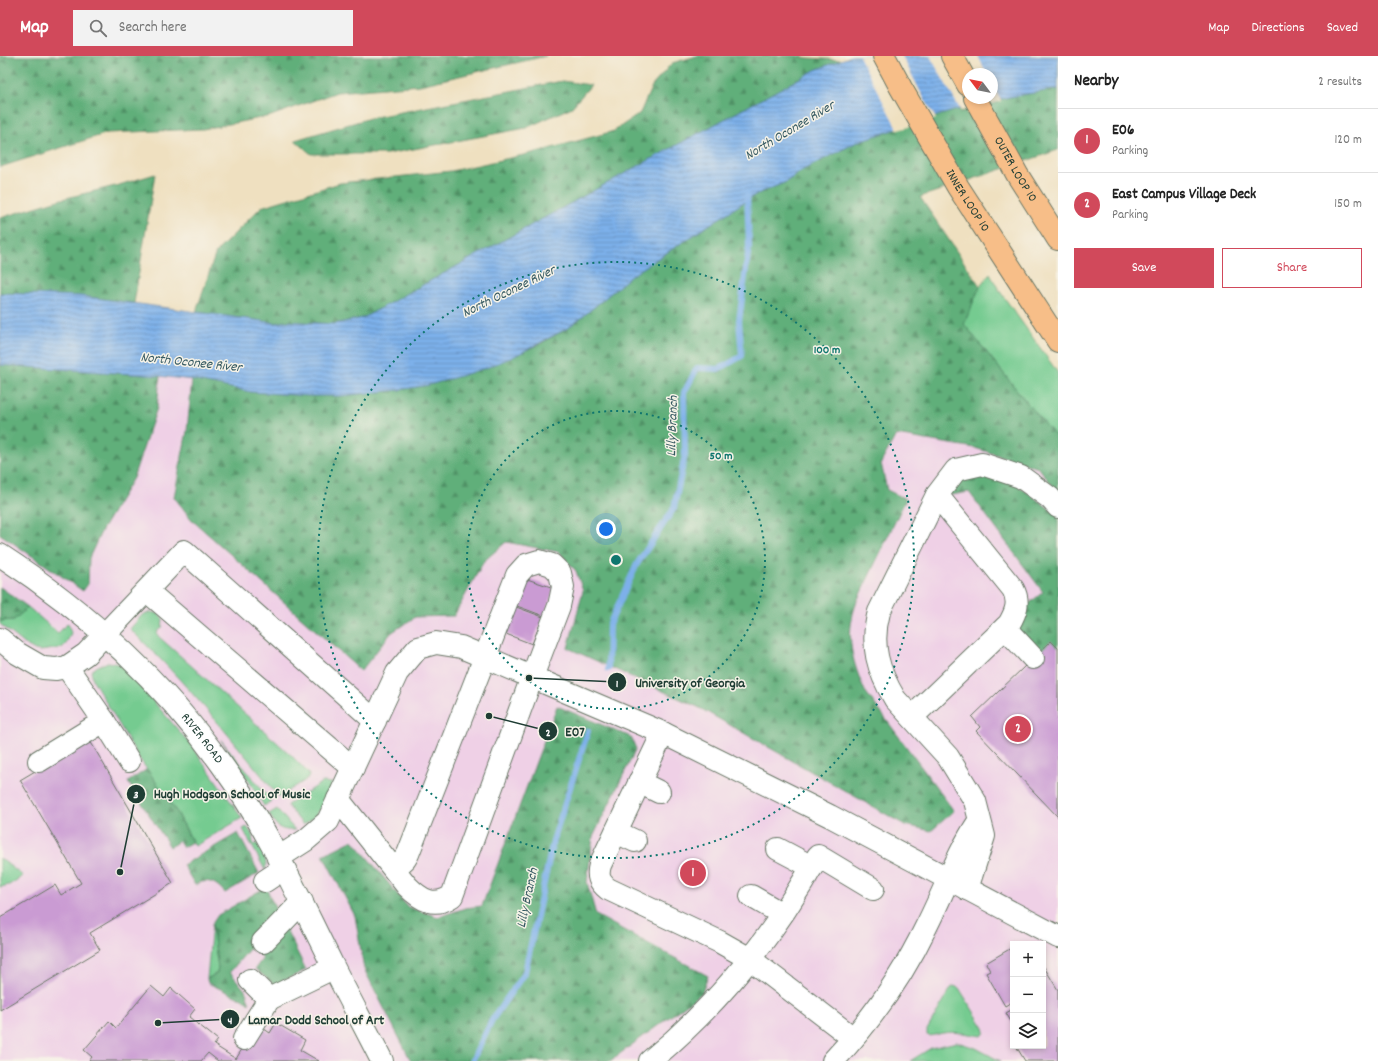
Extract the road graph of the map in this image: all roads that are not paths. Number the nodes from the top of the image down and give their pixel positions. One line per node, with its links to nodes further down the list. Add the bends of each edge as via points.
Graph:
1 (884, 56): 6 (highway, INNER LOOP 10, via 958,187)
2 (952, 56): 3 (highway)
3 (962, 74)
4 (978, 104): 5 (highway, OUTER LOOP 10, via 1018,176)
5 (1058, 239)
6 (1058, 341)
7 (937, 495): 8 (street, via 956,470 982,464 1021,477); 11 (street, via 1016,595 1016,611 1009,624); 18 (street, via 879,612 876,625 876,650 881,672 895,699)
8 (1058, 507)
9 (0, 555): 12 (street, RIVER ROAD)
10 (147, 591): 12 (street); 20 (street, via 184,552); 24 (street)
11 (1000, 632): 15 (street); 18 (street)
12 (105, 635): 16 (street); 27 (street, RIVER ROAD, via 184,715 223,765 256,816)
13 (0, 639): 16 (street, via 17,653 43,668)
14 (485, 657): 17 (street); 17 (street, via 517,575 526,565 539,560 552,565 560,572 563,587 559,606); 20 (street, via 461,647 436,643 418,648 397,673); 29 (street, via 408,854)
15 (1029, 662)
16 (67, 668): 19 (street)
17 (532, 677): 21 (street); 29 (street, via 452,896 438,903 424,900 407,886)
18 (912, 717): 31 (street, via 948,757 975,801 980,820 969,836)
19 (104, 721): 22 (street); 23 (street)
20 (375, 721): 24 (street)
21 (662, 733): 31 (street, via 830,816); 38 (street, via 649,787 626,836 599,871 600,880 604,886)
22 (39, 761)
23 (129, 761)
24 (353, 768): 25 (street)
25 (338, 799): 27 (street, via 328,821); 29 (street)
26 (778, 849): 28 (street)
27 (281, 864): 30 (street); 34 (street, RIVER ROAD)
28 (812, 867): 32 (street, via 818,856); 35 (street)
29 (394, 869)
30 (265, 881)
31 (958, 884): 36 (street); 42 (street, via 926,927 891,988)
32 (873, 889)
33 (751, 896): 35 (street)
34 (302, 902): 37 (street); 39 (street, RIVER ROAD)
35 (782, 914): 38 (street)
36 (1058, 937)
37 (263, 942)
38 (750, 959): 42 (street); 45 (street, via 711,1004)
39 (333, 968): 41 (street); 44 (street, RIVER ROAD)
40 (250, 980): 41 (street)
41 (269, 999): 43 (street)
42 (853, 1038): 46 (street)
43 (244, 1039)
44 (382, 1061)
45 (650, 1061)
46 (833, 1061)

